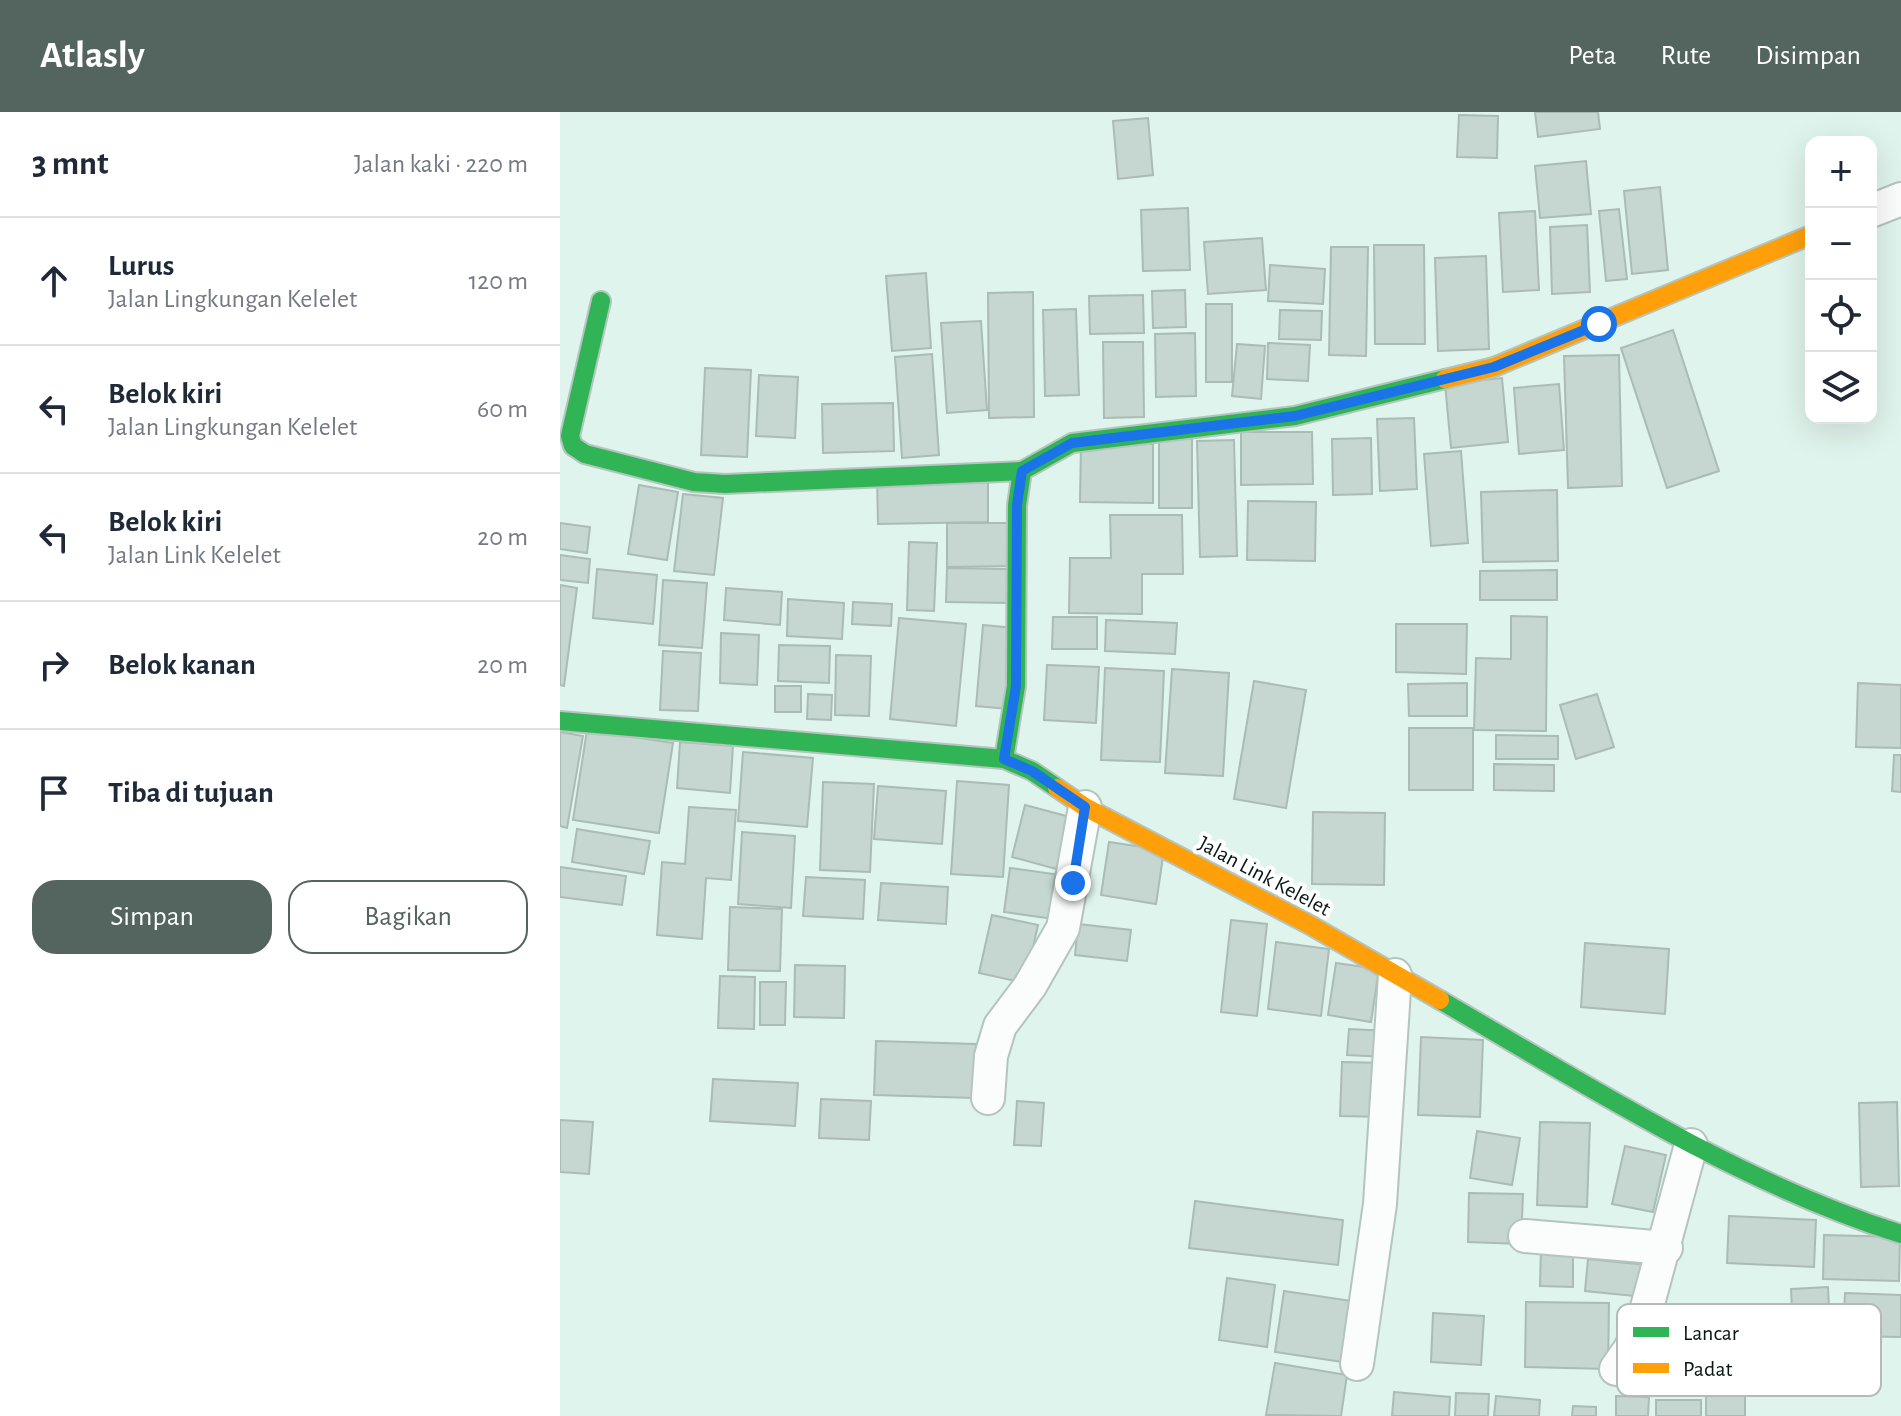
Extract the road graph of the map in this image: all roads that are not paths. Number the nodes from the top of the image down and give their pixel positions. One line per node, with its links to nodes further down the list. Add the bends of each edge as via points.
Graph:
1 (1901, 199): 2 (street)
2 (1877, 209)
3 (1805, 237): 5 (street, via 1494,367 1295,416 1072,443)
4 (601, 301): 5 (street, via 570,436 573,446 585,454 694,482 725,484)
5 (1022, 471): 7 (street, via 1017,505 1016,686)
6 (560, 721): 7 (street, Jalan Link Kelelet)
7 (1004, 759): 8 (street, Jalan Link Kelelet)
8 (1085, 807): 9 (street, Jalan Link Kelelet); 10 (street, via 1063,928 1000,1026)
9 (1395, 975): 11 (street, Jalan Link Kelelet); 16 (street, via 1380,1204)
10 (988, 1098)
11 (1691, 1145): 12 (street, Jalan Link Kelelet); 14 (street)
12 (1901, 1234)
13 (1525, 1236): 14 (street)
14 (1666, 1248): 15 (street)
15 (1649, 1304)
16 (1357, 1364)

